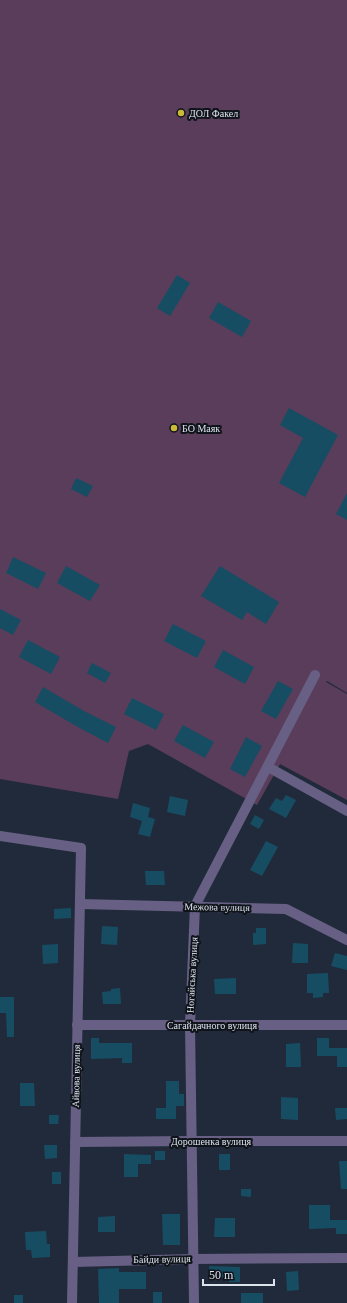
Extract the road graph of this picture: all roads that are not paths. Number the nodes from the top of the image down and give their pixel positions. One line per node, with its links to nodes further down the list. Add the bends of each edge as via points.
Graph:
1 (315, 675): 2 (street, Ногайська вулиця)
2 (268, 767): 3 (street); 6 (street, Ногайська вулиця)
3 (347, 811)
4 (0, 836): 5 (street, Айвова вулиця, via 81,848)
5 (80, 904): 6 (street, Межова вулиця); 8 (street, Айвова вулиця)
6 (195, 906): 7 (street, Межова вулиця, via 286,909); 9 (street, Ногайська вулиця)
7 (347, 940)
8 (78, 1025): 9 (street, Сагайдачного вулиця); 13 (street, Айвова вулиця)
9 (190, 1025): 10 (street, Сагайдачного вулиця); 11 (street, Ногайська вулиця)
10 (347, 1025)
11 (192, 1141): 12 (street, Дорошенка вулиця); 13 (street, Дорошенка вулиця); 14 (street, Ногайська вулиця)
12 (347, 1141)
13 (75, 1142): 16 (street, Айвова вулиця)
14 (194, 1258): 15 (street, Байди вулиця); 16 (street, Байди вулиця); 18 (street, Ногайська вулиця)
15 (347, 1258)
16 (72, 1262): 17 (street, Айвова вулиця)
17 (72, 1303)
18 (194, 1303)

